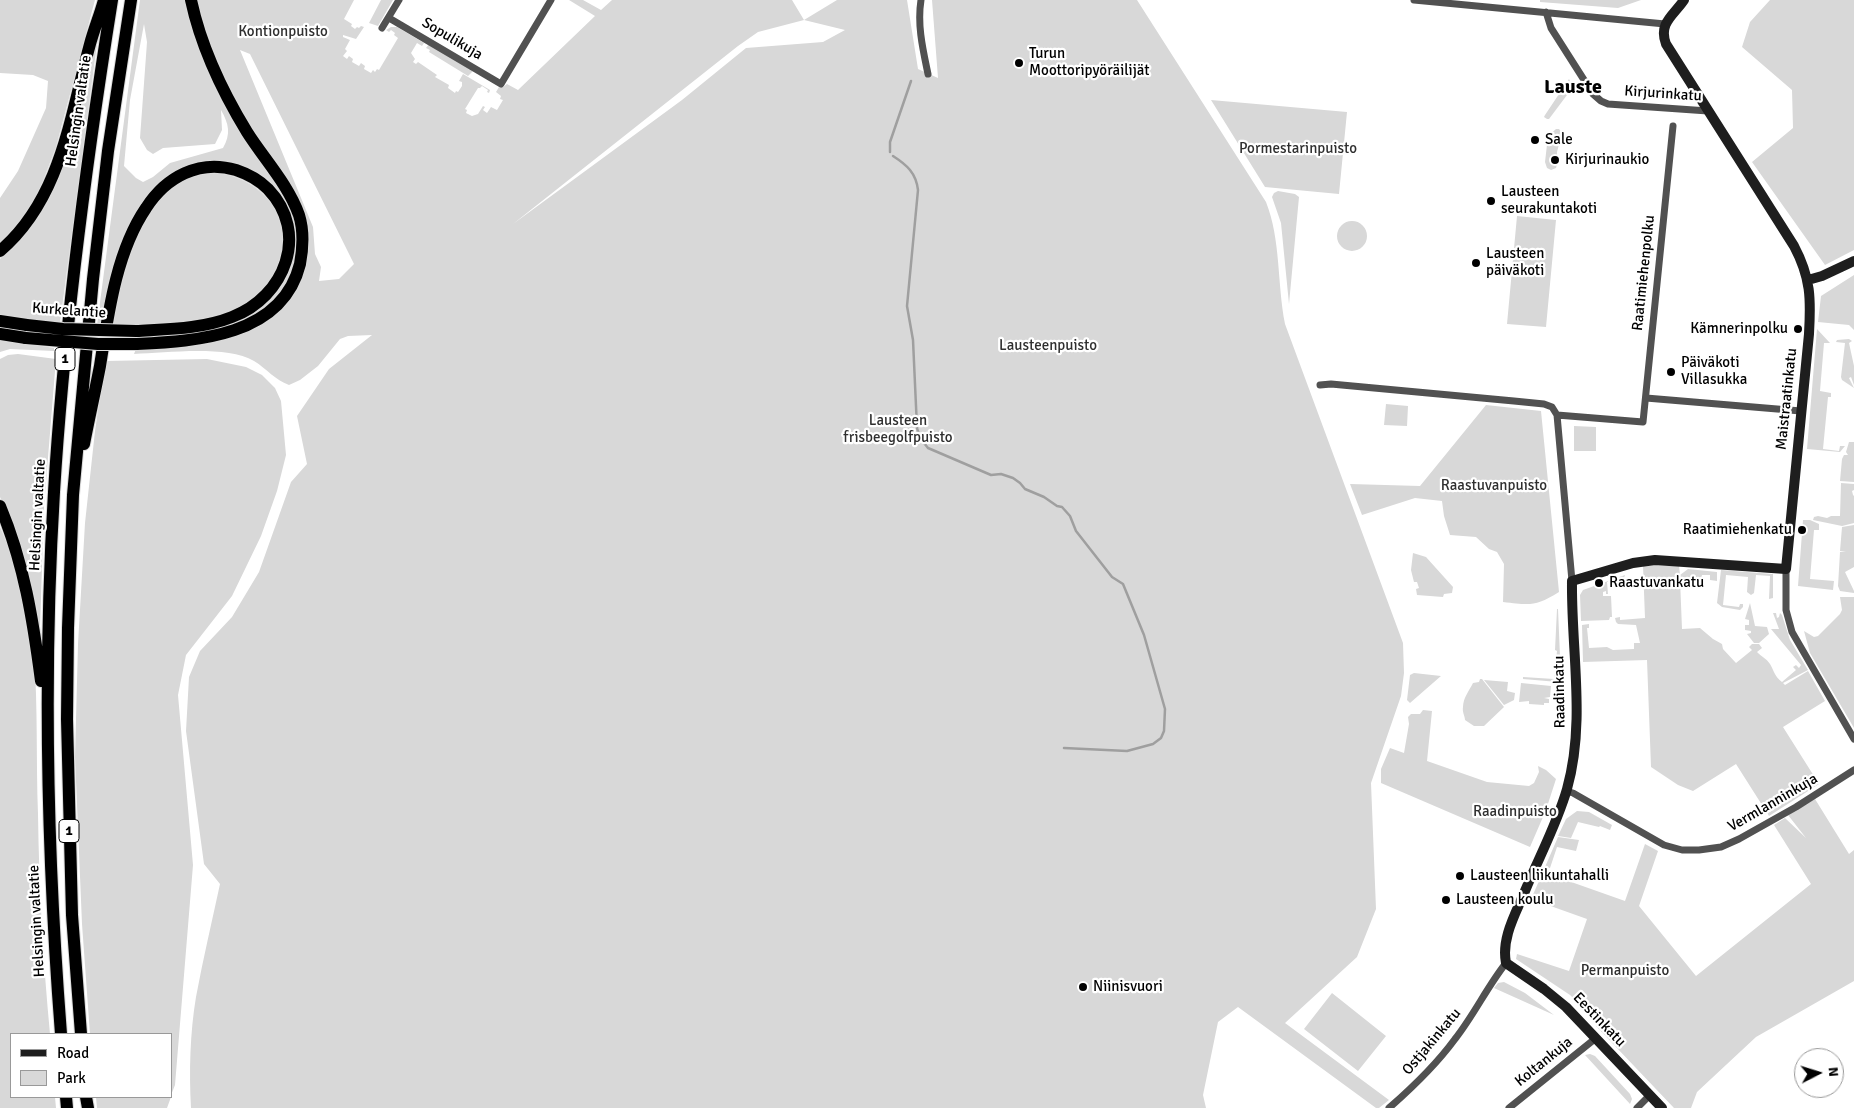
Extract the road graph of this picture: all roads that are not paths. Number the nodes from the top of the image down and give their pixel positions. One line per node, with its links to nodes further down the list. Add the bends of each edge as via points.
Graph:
1 (104, 0): 17 (highway, via 52,178 30,220)
2 (112, 0): 31 (highway, Helsingin valtatie / 1, via 90,145 62,388 48,625)
3 (131, 0): 27 (highway, 1, via 108,151)
4 (191, 0): 22 (highway, via 201,37 220,84 295,206 302,230 302,254 286,294 270,311 250,324 204,338)
5 (399, 0): 11 (street)
6 (551, 0): 11 (street, Sopulikuja, via 501,84)
7 (920, 0): 14 (street, via 919,22)
8 (1414, 0): 10 (street)
9 (1684, 0): 12 (street)
10 (1546, 12): 12 (street); 15 (street, Kirjurinkatu, via 1552,28 1601,102)
11 (389, 18): 13 (street)
12 (1665, 24): 15 (street, Maistraatinkatu, via 1666,44)
13 (382, 28)
14 (928, 74)
15 (1708, 111): 19 (street, Maistraatinkatu, via 1794,246)
16 (1673, 126): 24 (street, Raatimiehenpolku)
17 (0, 252)
18 (1854, 261): 19 (street)
19 (1808, 280): 25 (street, Maistraatinkatu, via 1810,316)
20 (0, 321): 22 (highway, Kurkelantie, bridge)
21 (0, 334): 22 (highway, Kurkelantie, bridge, via 89,344)
22 (136, 337): 27 (highway, via 221,321 250,308 268,294 284,268 289,240 285,216 268,188 239,171 206,167 173,179 158,191 144,210 114,290)
23 (1320, 385): 26 (street, via 1544,404)
24 (1646, 398): 25 (street); 26 (street, Raatimiehenpolku, via 1643,422)
25 (1801, 411): 29 (street, Maistraatinkatu)
26 (1556, 412): 30 (street, Raadinkatu)
27 (73, 495): 37 (highway, 1, via 67,738 72,915)
28 (0, 506): 31 (highway, via 26,585)
29 (1786, 569): 30 (street, via 1655,560); 32 (street, Maistraatinkatu, via 1786,610 1792,632)
30 (1572, 581): 34 (street, Raadinkatu, via 1576,739)
31 (47, 720): 36 (highway, Helsingin valtatie / 1, via 52,916)
32 (1854, 739)
33 (1854, 770): 34 (street, Vermlanninkuja, via 1739,839 1721,847 1699,850 1664,845)
34 (1566, 791): 35 (street, Raadinkatu, via 1511,926)
35 (1506, 963): 38 (street, Eestinkatu, via 1556,998); 40 (street, Ostjakinkatu, via 1456,1039)
36 (61, 1033)
37 (81, 1033)
38 (1596, 1038): 39 (street, Eestinkatu); 41 (street, Koltankuja)
39 (1650, 1095): 42 (street); 43 (street, Eestinkatu)
40 (1389, 1108)
41 (1509, 1108)
42 (1636, 1108)
43 (1662, 1108)

